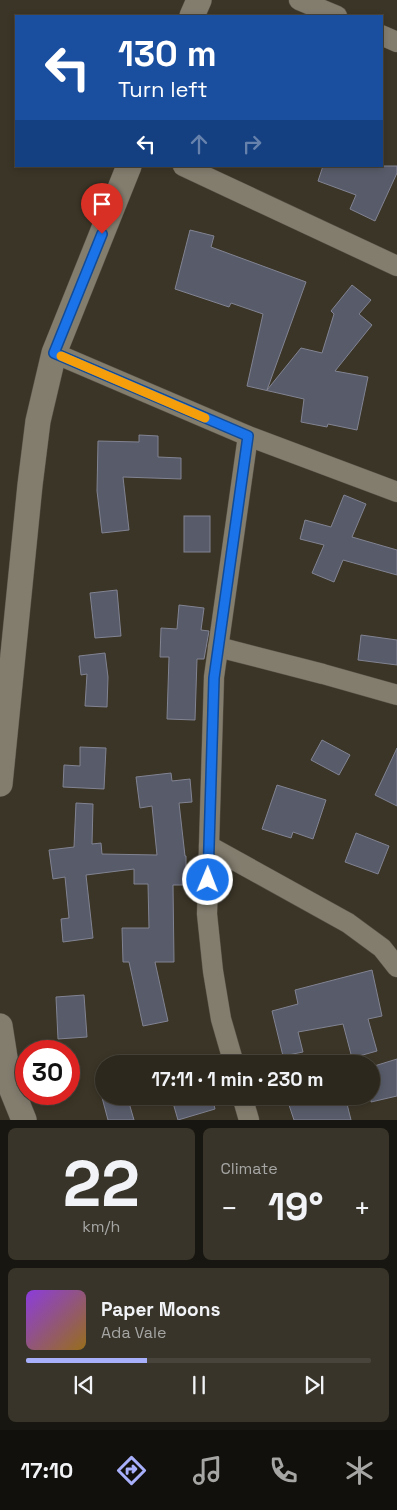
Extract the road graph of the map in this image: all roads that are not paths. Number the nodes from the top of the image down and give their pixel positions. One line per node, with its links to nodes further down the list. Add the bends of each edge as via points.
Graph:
1 (199, 0): 3 (street)
2 (299, 0): 4 (street)
3 (192, 15)
4 (335, 15)
5 (383, 36): 6 (street)
6 (397, 42)
7 (129, 167): 10 (street)
8 (186, 167): 9 (street)
9 (397, 266)
10 (54, 353): 11 (street); 15 (street, via 38,421 31,476)
11 (248, 436): 12 (street); 13 (street)
12 (397, 492)
13 (218, 647): 14 (street); 16 (street, via 214,678)
14 (397, 695)
15 (0, 784)
16 (209, 846): 17 (street, via 348,923 382,948); 19 (street, via 207,914 213,971)
17 (397, 967)
18 (0, 1026): 20 (street)
19 (231, 1055)
20 (4, 1085): 22 (street)
21 (245, 1105): 23 (street)
22 (24, 1120)
23 (249, 1120)

